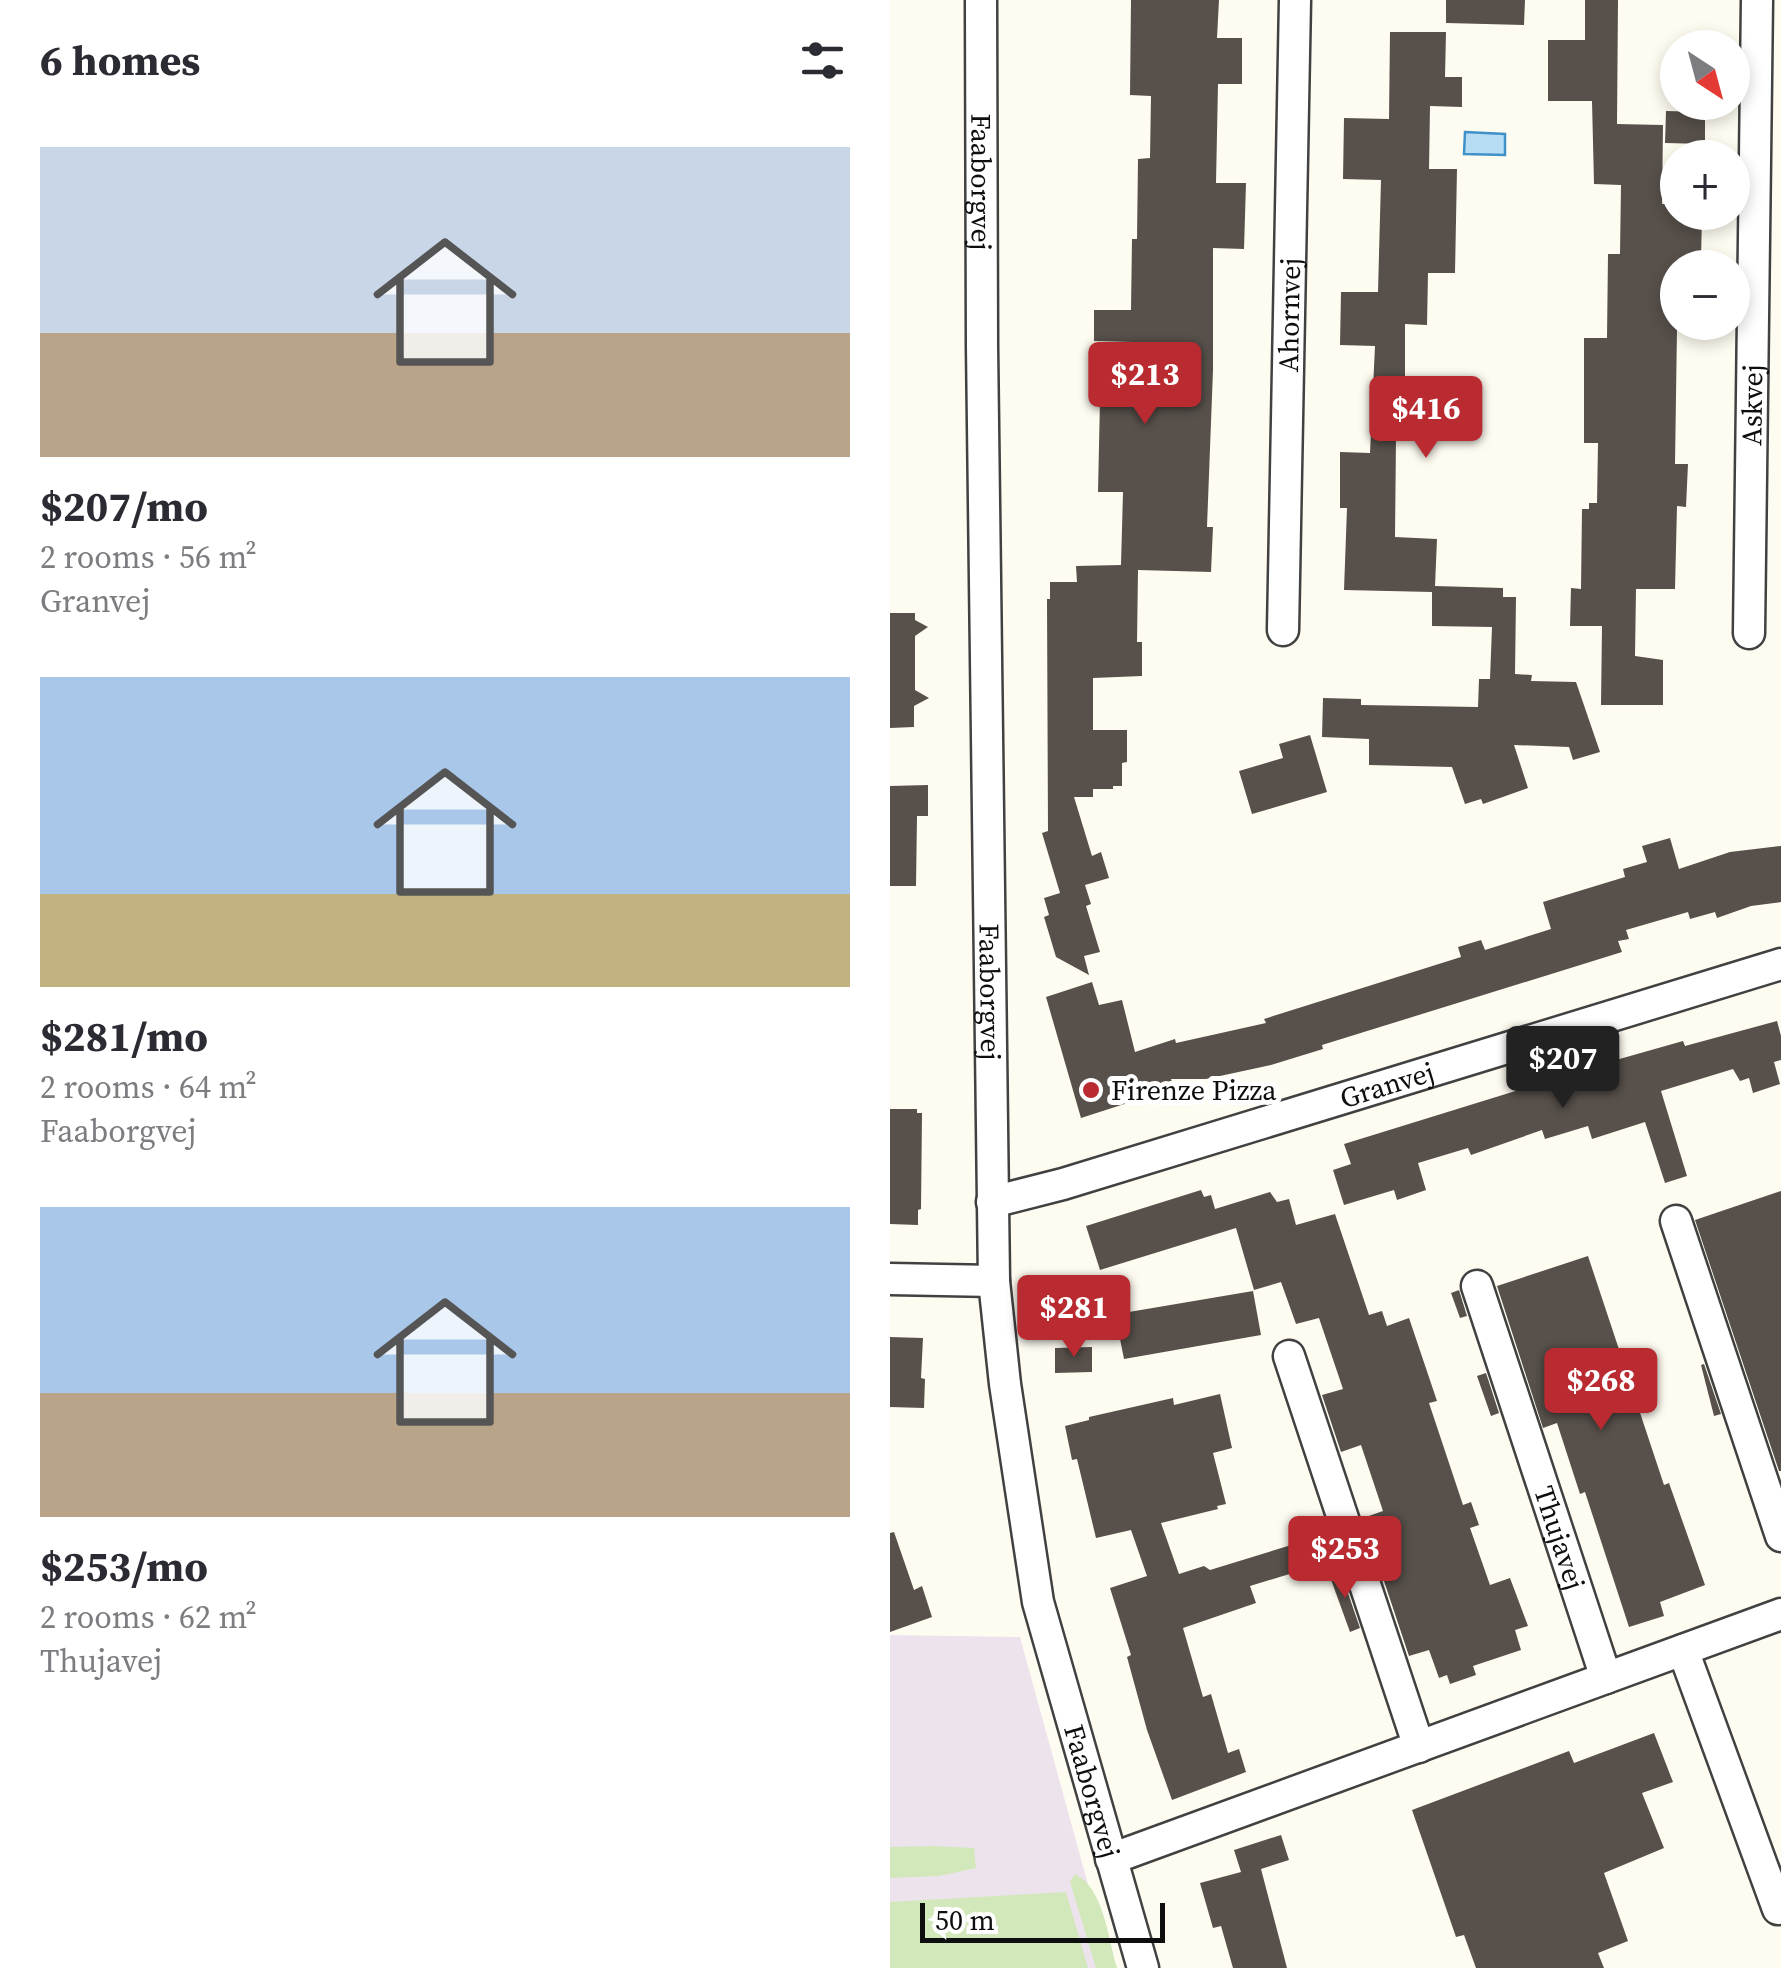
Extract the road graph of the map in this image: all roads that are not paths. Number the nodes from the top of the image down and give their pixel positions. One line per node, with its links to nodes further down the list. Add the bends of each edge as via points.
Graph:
1 (981, 0): 7 (street, Faaborgvej)
2 (1295, 0): 4 (street, Ahornvej)
3 (1758, 0): 5 (street, Askvej)
4 (1284, 630)
5 (1749, 633)
6 (1781, 964): 7 (street, Granvej)
7 (992, 1202): 10 (street, Faaborgvej)
8 (1676, 1221): 13 (street)
9 (890, 1279): 10 (street)
10 (994, 1280): 18 (street, Faaborgvej, via 1038,1602)
11 (1478, 1286): 16 (street, Thujavej)
12 (1289, 1356): 17 (street)
13 (1781, 1536)
14 (1781, 1614): 15 (street)
15 (1683, 1650): 16 (street); 19 (street)
16 (1606, 1678): 17 (street)
17 (1419, 1746): 18 (street)
18 (1111, 1860): 20 (street, Faaborgvej)
19 (1778, 1909)
20 (1143, 1968)

